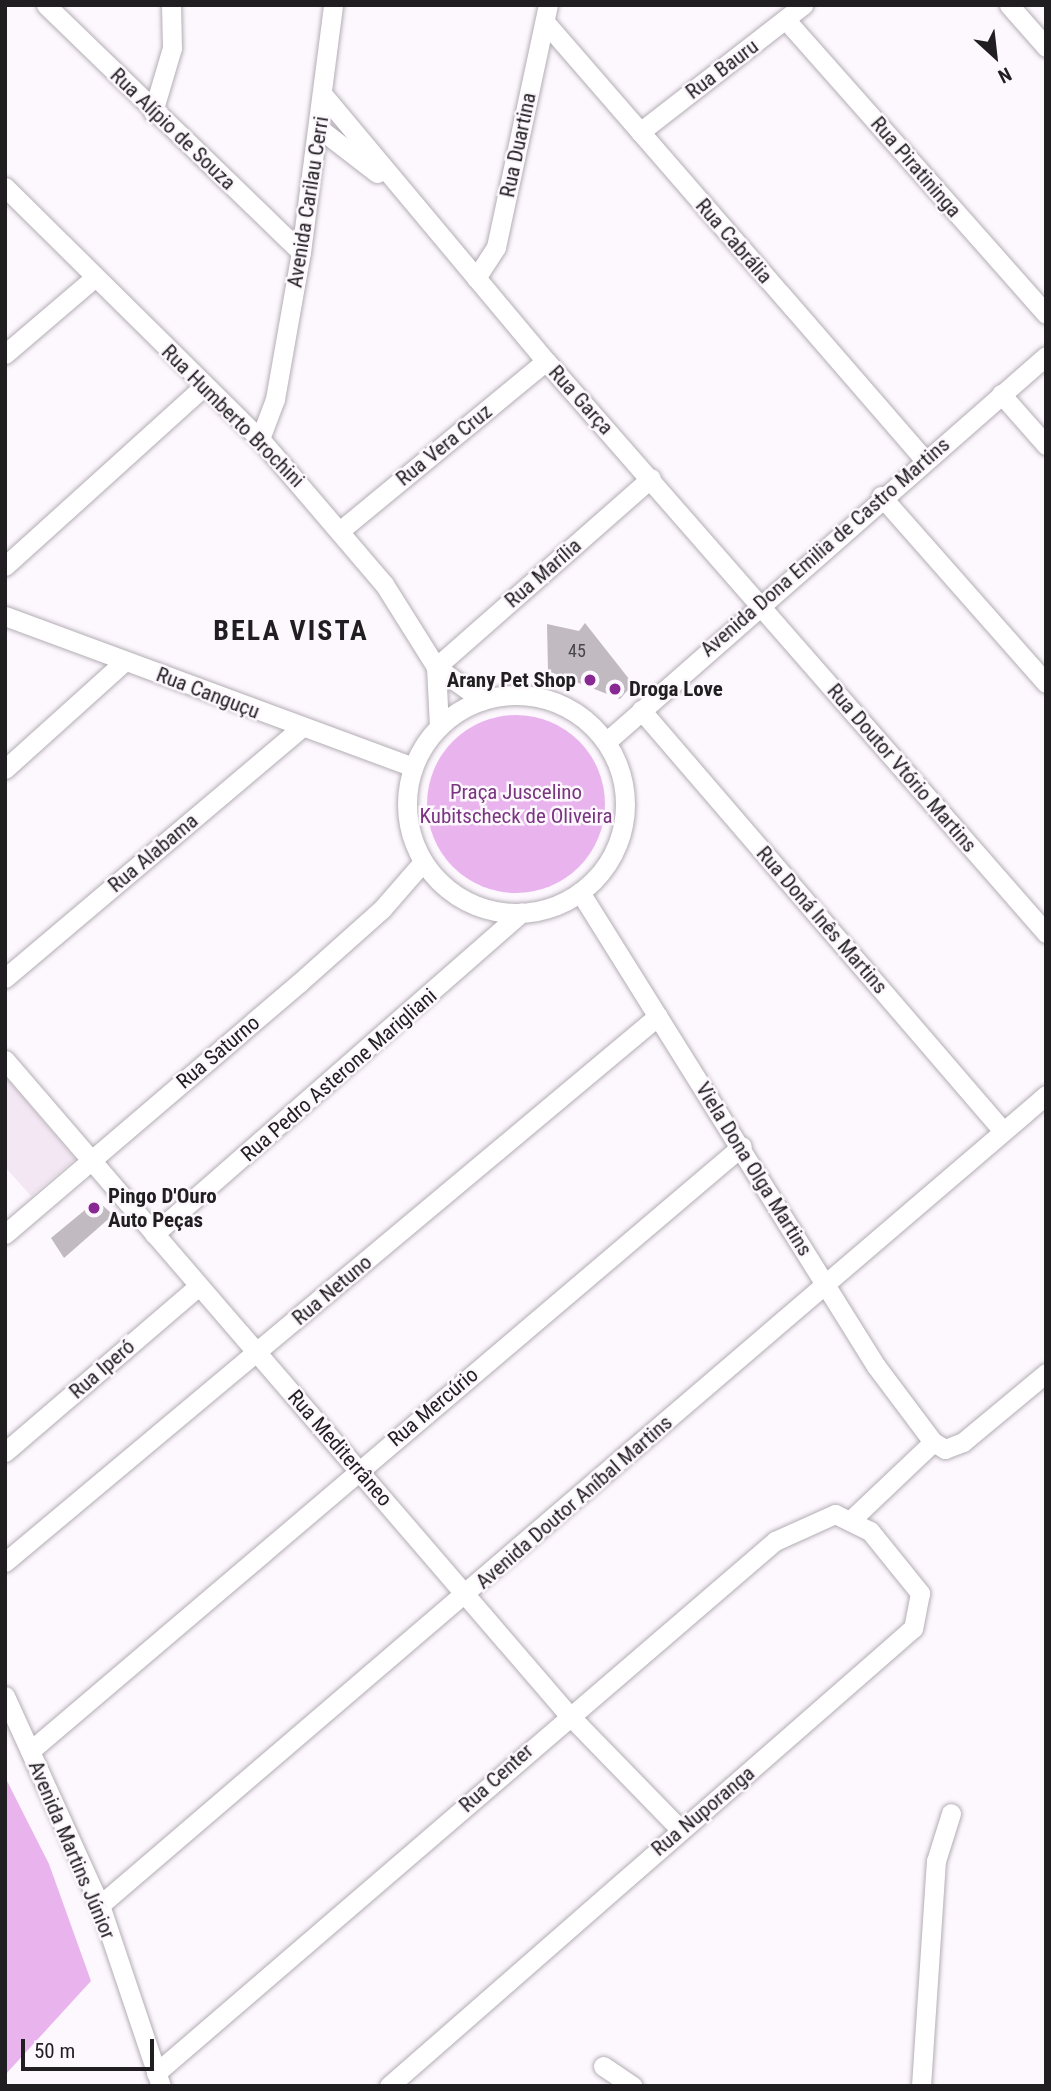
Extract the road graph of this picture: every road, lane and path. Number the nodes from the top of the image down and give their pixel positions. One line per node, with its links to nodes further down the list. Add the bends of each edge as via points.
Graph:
1 (46, 5): 10 (street, Rua Alípio de Souza)
2 (171, 5): 10 (street, via 172,48)
3 (333, 5): 9 (street, Avenida Carilau Cerri)
4 (803, 5): 7 (street, Rua Bauru)
5 (1009, 5): 8 (street)
6 (546, 14): 12 (street, Rua Cabrália); 17 (street, Rua Duartina, via 495,247)
7 (786, 20): 12 (street, Rua Bauru); 18 (street, Rua Piratininga)
8 (1046, 47)
9 (325, 97): 11 (street, Avenida Carilau Cerri); 14 (street, Rua Garça)
10 (153, 112): 15 (street, Rua Alípio de Souza)
11 (320, 129): 14 (street, Rua Garça); 15 (street, Avenida Carilau Cerri)
12 (640, 132): 28 (street, Rua Cabrália)
13 (5, 187): 16 (street, Rua Humberto Brochini)
14 (405, 195): 17 (street, Rua Garça)
15 (301, 252): 24 (street, Avenida Carilau Cerri)
16 (94, 277): 19 (street); 22 (street, Rua Humberto Brochini)
17 (476, 278): 21 (street, Rua Garça)
18 (1046, 314)
19 (5, 354)
20 (1046, 356): 23 (street, Avenida Dona Emilia de Castro Martins)
21 (546, 361): 29 (street, Rua Garça); 31 (street, Rua Vera Cruz)
22 (204, 386): 25 (street, Rua Humberto Brochini); 32 (street)
23 (1001, 394): 27 (street); 28 (street, Avenida Dona Emilia de Castro Martins)
24 (275, 398): 25 (street); 26 (street, Avenida Carilau Cerri)
25 (245, 425): 26 (street, Rua Humberto Brochini)
26 (260, 439): 31 (street, Rua Humberto Brochini)
27 (1046, 445)
28 (924, 459): 30 (street, Avenida Dona Emilia de Castro Martins)
29 (651, 478): 33 (street, Rua Garça); 36 (street, Rua Marília)
30 (881, 496): 33 (street, Avenida Dona Emilia de Castro Martins); 37 (street)
31 (342, 529): 36 (street, Rua Humberto Brochini)
32 (5, 566)
33 (759, 603): 39 (street, Avenida Dona Emilia de Castro Martins); 48 (street, Rua Doutor Vtório Martins)
34 (5, 616): 35 (street, Rua Canguçu)
35 (125, 662): 41 (street, Rua Canguçu); 44 (street)
36 (436, 667): 38 (street, Rua Humberto Brochini); 40 (street)
37 (1046, 683)
38 (482, 700): 40 (street); 42 (street, via 516,695 550,700 580,716)
39 (641, 710): 42 (street, Avenida Dona Emilia de Castro Martins); 53 (street, Rua Doná Inês Martins)
40 (439, 727): 43 (street)
41 (301, 728): 43 (street, Rua Canguçu); 49 (street, Rua Alabama)
42 (606, 742): 46 (street, via 625,792 622,830 606,865)
43 (413, 767): 45 (street, via 407,816)
44 (5, 769)
45 (423, 862): 47 (street, via 465,901); 55 (street, Rua Saturno, via 362,928)
46 (580, 892): 47 (street); 50 (street, Viela Dona Olga Martins)
47 (521, 913): 57 (street, Rua Pedro Asterone Marigliani)
48 (1046, 933)
49 (5, 978)
50 (658, 1016): 54 (street, Viela Dona Olga Martins); 60 (street, Rua Netuno)
51 (5, 1060): 55 (street, Rua Mediterrâneo)
52 (1046, 1095): 53 (street, Avenida Doutor Aníbal Martins)
53 (1003, 1131): 58 (street, Avenida Doutor Aníbal Martins)
54 (742, 1146): 58 (street, Viela Dona Olga Martins); 64 (street, Rua Mercúrio)
55 (91, 1160): 56 (street, Rua Saturno); 57 (street, Rua Mediterrâneo)
56 (5, 1234)
57 (154, 1234): 59 (street, Rua Mediterrâneo)
58 (825, 1284): 62 (street, Viela Dona Olga Martins); 67 (street, Avenida Doutor Aníbal Martins)
59 (199, 1286): 60 (street, Rua Mediterrâneo); 63 (street, Rua Iperó)
60 (257, 1354): 64 (street, Rua Mediterrâneo); 66 (street, Rua Netuno)
61 (1046, 1373): 62 (street, via 963,1442 945,1449)
62 (933, 1442): 65 (street)
63 (5, 1452)
64 (360, 1469): 67 (street, Rua Mediterrâneo); 70 (street, Rua Mercúrio)
65 (852, 1519): 69 (street, Rua Center, via 816,1518 775,1541); 72 (street, Rua Nuporanga, via 910,1575 920,1594 913,1628)
66 (5, 1562)
67 (466, 1596): 69 (street, Rua Mediterrâneo); 73 (street, Avenida Doutor Aníbal Martins)
68 (5, 1696): 70 (street, Avenida Martins Júnior)
69 (568, 1714): 72 (street, Rua Mediterrâneo); 75 (street, Rua Center)
70 (30, 1751): 73 (street, Avenida Martins Júnior)
71 (951, 1813): 78 (street, via 936,1861)
72 (681, 1830): 76 (street, Rua Nuporanga)
73 (100, 1905): 75 (street, Avenida Martins Júnior)
74 (603, 2066): 77 (street)
75 (158, 2079)
76 (389, 2086)
77 (634, 2086)
78 (921, 2086)

